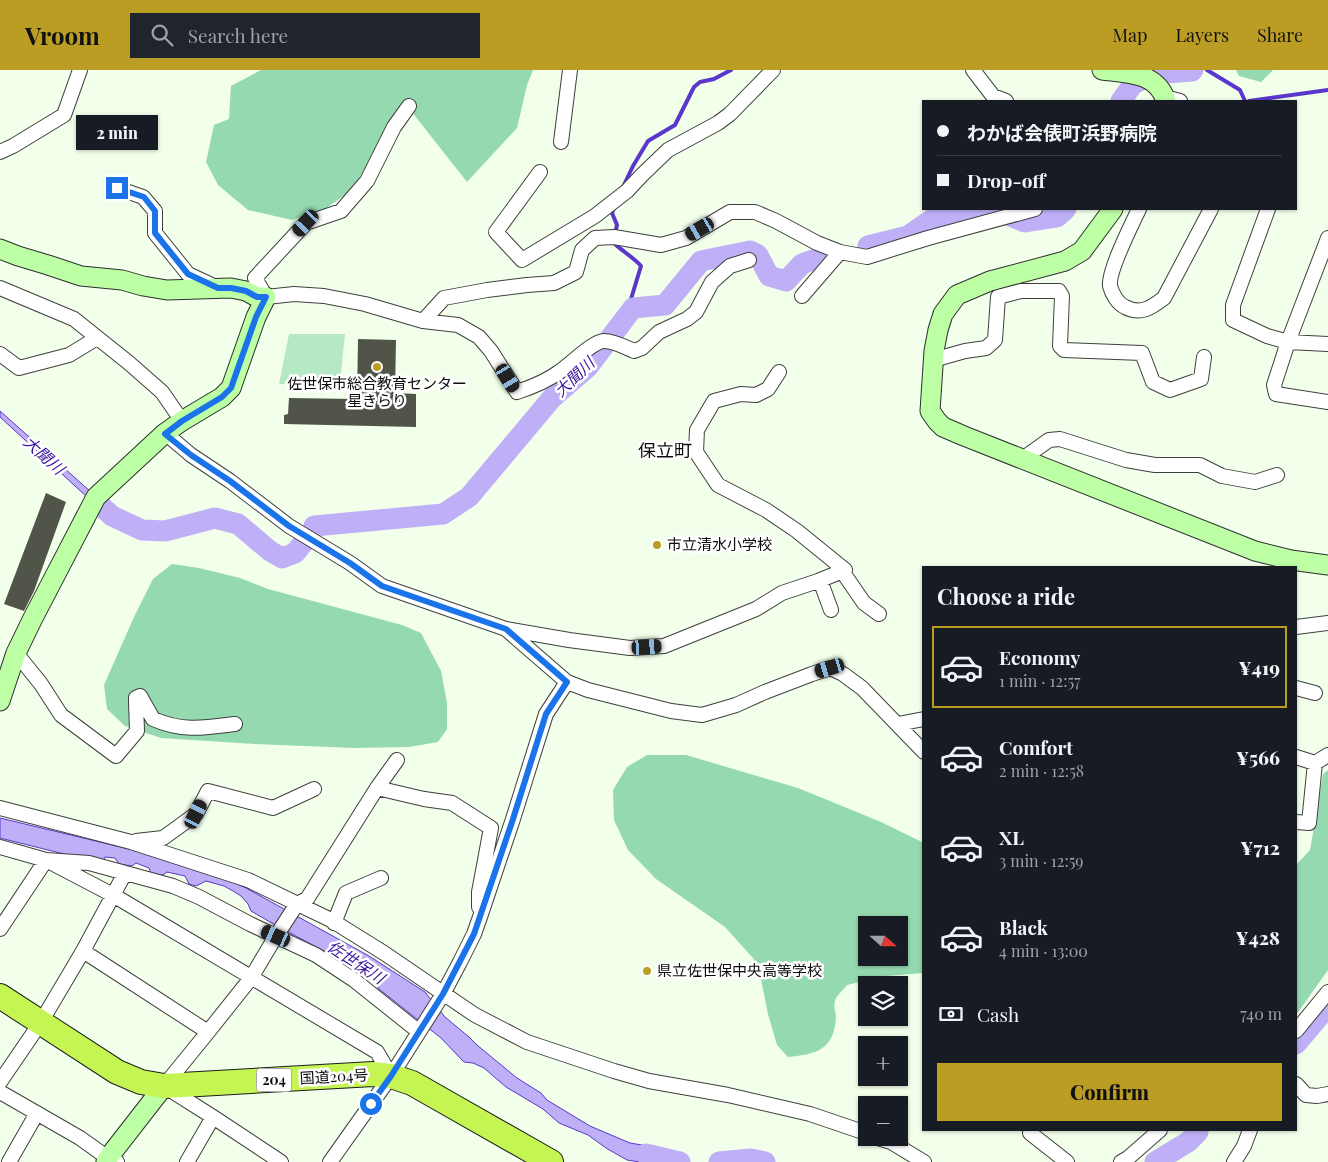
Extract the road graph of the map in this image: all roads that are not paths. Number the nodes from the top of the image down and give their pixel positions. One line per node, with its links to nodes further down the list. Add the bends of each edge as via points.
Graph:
1 (80, 70): 10 (street, via 64,114)
2 (570, 70): 9 (street)
3 (773, 70): 11 (street, via 730,114 668,150 627,191 595,216 522,260 496,232)
4 (974, 70): 7 (street, via 994,96)
5 (1102, 70): 6 (street)
6 (1161, 91)
7 (1004, 100)
8 (409, 106): 25 (street, via 394,126 367,181 341,211 306,223 255,278)
9 (561, 142)
10 (0, 152)
11 (540, 172)
12 (117, 188): 23 (street, via 144,197 155,211 155,233 188,274)
13 (1030, 210): 20 (street, via 867,257)
14 (1112, 210): 32 (street, via 1082,251 1064,261 990,281 958,295 943,314)
15 (1139, 210): 16 (street, via 1113,268 1110,285 1121,305 1134,312 1145,310 1164,298)
16 (1210, 210)
17 (1268, 210): 28 (street, via 1233,305 1233,320)
18 (1328, 238): 28 (street)
19 (0, 249): 23 (street, via 81,276 122,280 167,290)
20 (840, 252): 24 (street); 26 (street, via 755,212 730,212 686,238 660,245 595,238 582,250 576,272 554,283 444,298)
21 (749, 260): 26 (street, via 730,266 712,282 696,312 659,332 642,348 634,351 605,341 596,343 558,373 517,392 479,337 458,326)
22 (0, 288): 27 (street, via 74,319)
23 (218, 288): 25 (street)
24 (802, 296)
25 (266, 297): 26 (street, via 294,294 324,296); 35 (street, via 231,388)
26 (423, 321)
27 (98, 338): 30 (street, via 69,355 19,368); 35 (street, via 162,392)
28 (1288, 342): 29 (street); 34 (street, via 1274,384 1276,394)
29 (1328, 344)
30 (0, 354)
31 (1204, 357): 32 (street, via 1201,379 1170,390 1153,382 1142,353 1064,350 1060,346 1062,296 1059,291 1021,291 998,297 995,340 986,348)
32 (933, 360): 37 (street, via 930,411 937,421 943,427)
33 (779, 372): 40 (street, via 768,389 756,395 741,394 714,401 697,430 696,452 718,485 766,510 797,531 845,570)
34 (1328, 402)
35 (182, 421): 36 (street)
36 (165, 434): 46 (street, via 289,526 382,586); 47 (street, via 96,497)
37 (1021, 460): 38 (street, via 1049,440 1060,439 1126,460 1155,465 1200,465 1222,476 1255,482); 39 (street, via 1255,552)
38 (1278, 475)
39 (1328, 565)
40 (842, 571): 41 (street); 43 (street, via 864,603)
41 (820, 580): 42 (street); 46 (street, via 782,593 756,609 664,646 630,648)
42 (831, 610)
43 (879, 614)
44 (1328, 623): 45 (street)
45 (1297, 627)
46 (506, 629): 48 (street)
47 (16, 654): 51 (street); 53 (street, via 42,684 61,715 116,756 137,731 136,698 140,696 153,719 178,727 194,729)
48 (567, 682): 54 (street, via 588,690 702,715 830,668 862,688); 71 (street, via 546,714)
49 (1297, 688): 50 (street)
50 (1315, 693)
51 (0, 701)
52 (922, 719): 54 (street)
53 (236, 724)
54 (898, 724): 55 (street)
55 (922, 750)
56 (1328, 755): 59 (street)
57 (1297, 757): 59 (street)
58 (397, 760): 60 (street)
59 (1315, 763): 63 (street, via 1309,823)
60 (377, 788): 70 (street, via 307,899); 71 (street, via 452,803 492,828 478,892)
61 (314, 789): 64 (street, via 273,808 208,791 196,814 163,838)
62 (0, 808): 64 (street)
63 (1297, 822)
64 (130, 842): 70 (street, via 248,880)
65 (0, 847): 66 (street)
66 (46, 860): 67 (street, via 89,863); 69 (street); 73 (street)
67 (125, 873): 69 (street); 74 (street, via 173,886)
68 (381, 878): 72 (street, via 346,893)
69 (114, 895): 75 (street); 76 (street)
70 (297, 904): 72 (street); 74 (street)
71 (480, 917): 78 (street)
72 (334, 923): 78 (street)
73 (0, 929)
74 (276, 936): 76 (street); 81 (street, via 316,955)
75 (83, 951): 80 (street); 83 (street)
76 (250, 978): 83 (street); 84 (street, via 377,1052)
77 (1328, 992): 82 (street)
78 (443, 994): 81 (street); 92 (street, via 527,1042 597,1065 650,1080 810,1114)
79 (0, 996): 80 (highway, 国道204号 / 204)
80 (41, 1022): 85 (street); 87 (highway, 国道204号 / 204, via 117,1072 141,1082)
81 (420, 1027): 84 (street)
82 (1297, 1030)
83 (208, 1032): 87 (street)
84 (391, 1076): 87 (highway, 国道204号 / 204, via 373,1074); 101 (street); 102 (highway, 国道204号 / 204, via 412,1083)
85 (0, 1082)
86 (1297, 1085): 89 (street, via 1306,1095)
87 (164, 1086): 91 (street); 97 (street)
88 (0, 1092): 90 (street)
89 (1328, 1094)
90 (37, 1113): 97 (street, via 80,1138); 98 (street)
91 (214, 1117): 99 (street); 100 (street)
92 (858, 1130)
93 (1031, 1131): 104 (street)
94 (1159, 1131): 105 (street)
95 (1250, 1131): 106 (street)
96 (898, 1146): 103 (street)
97 (110, 1161)
98 (10, 1162)
99 (187, 1162)
100 (281, 1162)
101 (330, 1162)
102 (551, 1162)
103 (924, 1162)
104 (1068, 1162)
105 (1121, 1162)
106 (1234, 1162)

